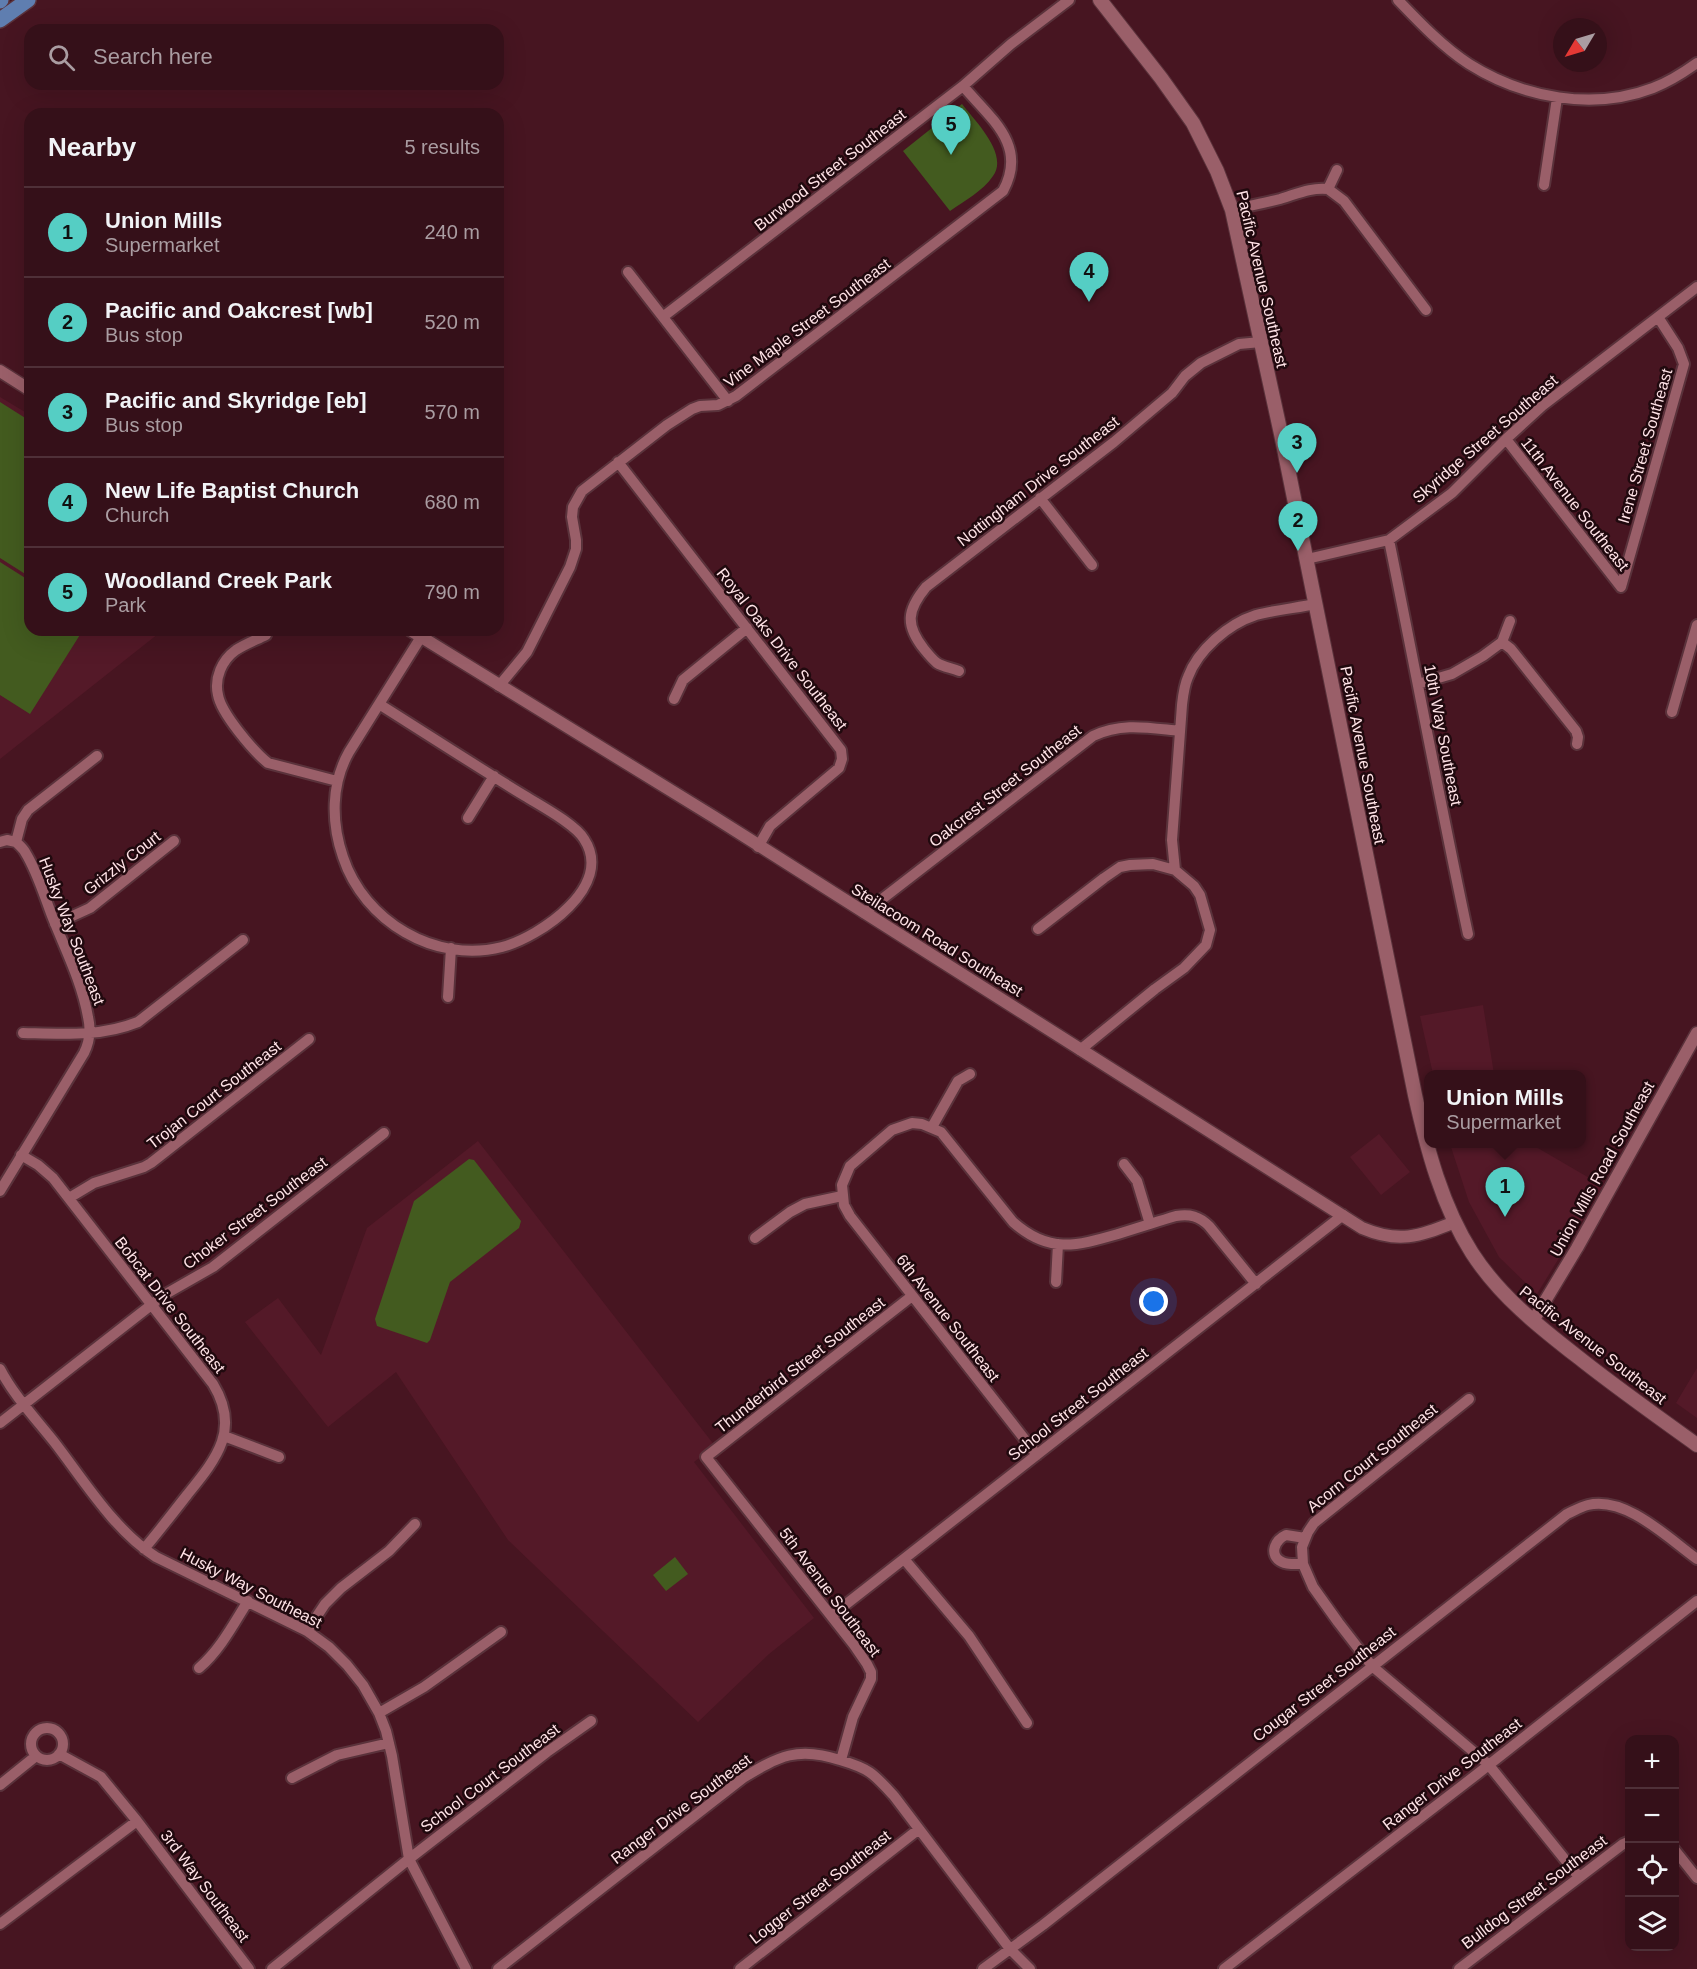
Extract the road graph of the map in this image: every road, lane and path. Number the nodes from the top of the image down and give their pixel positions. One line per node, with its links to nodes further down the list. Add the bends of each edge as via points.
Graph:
1 (28, 0): 5 (main road)
2 (1069, 0): 7 (street, Burwood Street Southeast)
3 (1100, 0): 12 (main road, Pacific Avenue Southeast, via 1193,123)
4 (1398, 0): 8 (street, via 1469,64 1505,83)
5 (0, 20)
6 (1697, 63): 8 (street, via 1669,81 1637,93 1579,100)
7 (963, 86): 16 (street, Burwood Street Southeast); 21 (street, Vine Maple Street Southeast, via 1008,144 1012,165 1002,191)
8 (1557, 98): 10 (street)
9 (1337, 170): 11 (street)
10 (1544, 185)
11 (1328, 189): 12 (street, via 1307,190); 15 (street, via 1344,201)
12 (1232, 210): 18 (main road, Pacific Avenue Southeast)
13 (628, 272): 16 (street)
14 (1697, 287): 17 (street, Skyridge Street Southeast)
15 (1426, 310)
16 (664, 316): 21 (street)
17 (1658, 317): 22 (street, Skyridge Street Southeast, via 1542,406); 28 (street, Irene Street Southeast, via 1684,364)
18 (1261, 342): 24 (street, Nottingham Drive Southeast, via 1239,344 1201,363 1114,442); 26 (main road, Pacific Avenue Southeast)
19 (0, 371): 20 (street)
20 (24, 386)
21 (728, 401): 23 (street, Vine Maple Street Southeast, via 692,410)
22 (1506, 439): 25 (street, Skyridge Street Southeast, via 1452,493); 28 (street, 11th Avenue Southeast)
23 (618, 462): 32 (street, Royal Oaks Drive Southeast); 39 (street, Vine Maple Street Southeast, via 577,498 572,517 574,558 526,652)
24 (1040, 498): 27 (street); 37 (street, Nottingham Drive Southeast, via 926,587 916,600 910,616 913,633 938,663)
25 (1389, 540): 26 (street, Skyridge Street Southeast); 38 (street, 10th Way Southeast)
26 (1307, 559): 29 (main road, Pacific Avenue Southeast)
27 (1092, 565)
28 (1621, 587)
29 (1316, 604): 43 (street, via 1250,618 1207,648 1188,676); 68 (main road, Pacific Avenue Southeast)
30 (1510, 621): 36 (street)
31 (1697, 625): 42 (street)
32 (747, 628): 40 (street, via 683,680); 52 (street, Royal Oaks Drive Southeast, via 841,750 842,759 833,775 770,826)
33 (264, 636): 47 (street, via 228,658 219,670 218,696 259,756 274,765)
34 (413, 636): 41 (street)
35 (420, 636): 39 (street, Steilacoom Road Southeast)
36 (1502, 642): 38 (street, via 1452,674); 44 (street, via 1576,731)
37 (959, 671)
38 (1418, 684): 57 (street, 10th Way Southeast)
39 (499, 686): 52 (street, Steilacoom Road Southeast)
40 (674, 699)
41 (379, 704): 46 (street); 47 (street, via 343,762)
42 (1672, 712)
43 (1180, 731): 53 (street, via 1172,840); 54 (street, Oakcrest Street Southeast, via 1124,726 1093,736)
44 (1577, 744)
45 (97, 756): 51 (street, via 28,810)
46 (494, 776): 48 (street); 59 (street, via 570,825 584,838 591,865 576,899 539,931 500,947)
47 (337, 782): 59 (street, via 335,823 341,852 364,898 392,925 418,940)
48 (468, 818)
49 (174, 841): 55 (street, Grizzly Court, via 90,908)
50 (0, 842): 51 (street)
51 (15, 842): 55 (street, Husky Way Southeast, via 24,849 33,867)
52 (758, 847): 54 (street, Steilacoom Road Southeast)
53 (1175, 870): 56 (street, via 1153,864 1120,867); 65 (street, via 1200,895 1210,930 1206,945 1184,968)
54 (864, 913): 65 (street, Steilacoom Road Southeast)
55 (55, 924): 63 (street, Husky Way Southeast, via 83,996)
56 (1038, 929)
57 (1468, 934)
58 (243, 940): 63 (street, via 138,1022)
59 (451, 948): 60 (street)
60 (448, 997)
61 (23, 1033): 63 (street)
62 (1697, 1033): 85 (street, Union Mills Road Southeast)
63 (90, 1034): 71 (street, via 84,1053)
64 (309, 1039): 75 (street, Trojan Court Southeast, via 151,1164 94,1183)
65 (1080, 1050): 76 (street, Steilacoom Road Southeast)
66 (970, 1074): 67 (street, via 958,1081)
67 (932, 1126): 74 (street, via 912,1124 892,1130 850,1166); 80 (street, via 948,1139 1013,1222 1041,1240)
68 (1424, 1131)
69 (384, 1133): 84 (street, Choker Street Southeast, via 213,1267)
70 (1429, 1148): 77 (main road, Pacific Avenue Southeast)
71 (21, 1155): 73 (street); 75 (street, Bobcat Drive Southeast, via 46,1171)
72 (1124, 1164): 78 (street, via 1137,1181)
73 (0, 1191)
74 (842, 1196): 79 (street, via 804,1204); 83 (street, 6th Avenue Southeast, via 850,1216)
75 (69, 1198): 84 (street, Bobcat Drive Southeast)
76 (1343, 1215): 77 (street, Steilacoom Road Southeast, via 1362,1228 1394,1238 1422,1234); 82 (street, School Street Southeast)
77 (1455, 1222): 85 (main road, Pacific Avenue Southeast, via 1485,1272)
78 (1150, 1224): 80 (street, via 1084,1244); 82 (street, via 1185,1215 1203,1220)
79 (755, 1238)
80 (1058, 1244): 81 (street)
81 (1056, 1282)
82 (1256, 1284): 92 (street, School Street Southeast)
83 (912, 1296): 92 (street, 6th Avenue Southeast); 93 (street, Thunderbird Street Southeast)
84 (152, 1305): 88 (street, Choker Street Southeast); 90 (street, Bobcat Drive Southeast, via 218,1392 226,1419)
85 (1533, 1321): 91 (main road, Pacific Avenue Southeast)
86 (0, 1369): 88 (street, Husky Way Southeast)
87 (1469, 1399): 96 (street, Acorn Court Southeast, via 1333,1506 1314,1523)
88 (24, 1404): 89 (street, Choker Street Southeast); 97 (street, Husky Way Southeast, via 117,1523)
89 (0, 1423)
90 (224, 1436): 94 (street); 97 (street, Bobcat Drive Southeast, via 212,1464)
91 (1697, 1445)
92 (1037, 1455): 98 (street, School Street Southeast)
93 (706, 1457): 103 (street, 5th Avenue Southeast)
94 (279, 1458)
95 (415, 1524): 104 (street, via 341,1588)
96 (1304, 1543): 100 (street); 100 (street, via 1286,1535 1276,1542 1274,1550 1281,1562)
97 (144, 1550): 101 (street, Husky Way Southeast)
98 (904, 1559): 103 (street, School Street Southeast); 110 (street, via 969,1636)
99 (1697, 1559): 106 (street, Cougar Street Southeast, via 1630,1511 1590,1504 1567,1514)
100 (1303, 1564): 106 (street, via 1313,1587)
101 (248, 1601): 104 (street, Husky Way Southeast); 107 (street, via 224,1640)
102 (1697, 1601): 115 (street, Ranger Drive Southeast)
103 (831, 1616): 114 (street, 5th Avenue Southeast, via 871,1672)
104 (307, 1631): 108 (street, Husky Way Southeast, via 347,1665)
105 (501, 1632): 108 (street, via 424,1687)
106 (1372, 1666): 115 (street); 126 (street, Cougar Street Southeast)
107 (199, 1668)
108 (379, 1713): 111 (street, Husky Way Southeast)
109 (591, 1721): 122 (street, School Court Southeast)
110 (1026, 1723)
111 (389, 1743): 116 (street, via 337,1755); 122 (street, Husky Way Southeast)
112 (60, 1754): 113 (street, via 52,1760); 113 (street, via 62,1738 56,1730 46,1728 36,1732 31,1741); 118 (street, 3rd Way Southeast, via 100,1777)
113 (36, 1756): 117 (street)
114 (840, 1760): 119 (street, Ranger Drive Southeast, via 868,1769); 130 (street, Ranger Drive Southeast, via 815,1753 767,1763)
115 (1488, 1764): 123 (street); 134 (street, Ranger Drive Southeast)
116 (292, 1778)
117 (0, 1785)
118 (137, 1821): 125 (street); 127 (street, 3rd Way Southeast)
119 (919, 1829): 126 (street, Ranger Drive Southeast); 131 (street, Logger Street Southeast)
120 (1625, 1843): 123 (street, Bulldog Street Southeast)
121 (1679, 1855): 124 (street)
122 (409, 1859): 128 (street); 129 (street, Husky Way Southeast)
123 (1579, 1877): 135 (street, Bulldog Street Southeast)
124 (1697, 1878)
125 (0, 1924)
126 (1010, 1949): 132 (street, Cougar Street Southeast); 133 (street, Ranger Drive Southeast)
127 (249, 1969)
128 (272, 1969)
129 (466, 1969)
130 (498, 1969)
131 (740, 1969)
132 (983, 1969)
133 (1030, 1969)
134 (1224, 1969)
135 (1459, 1969)

